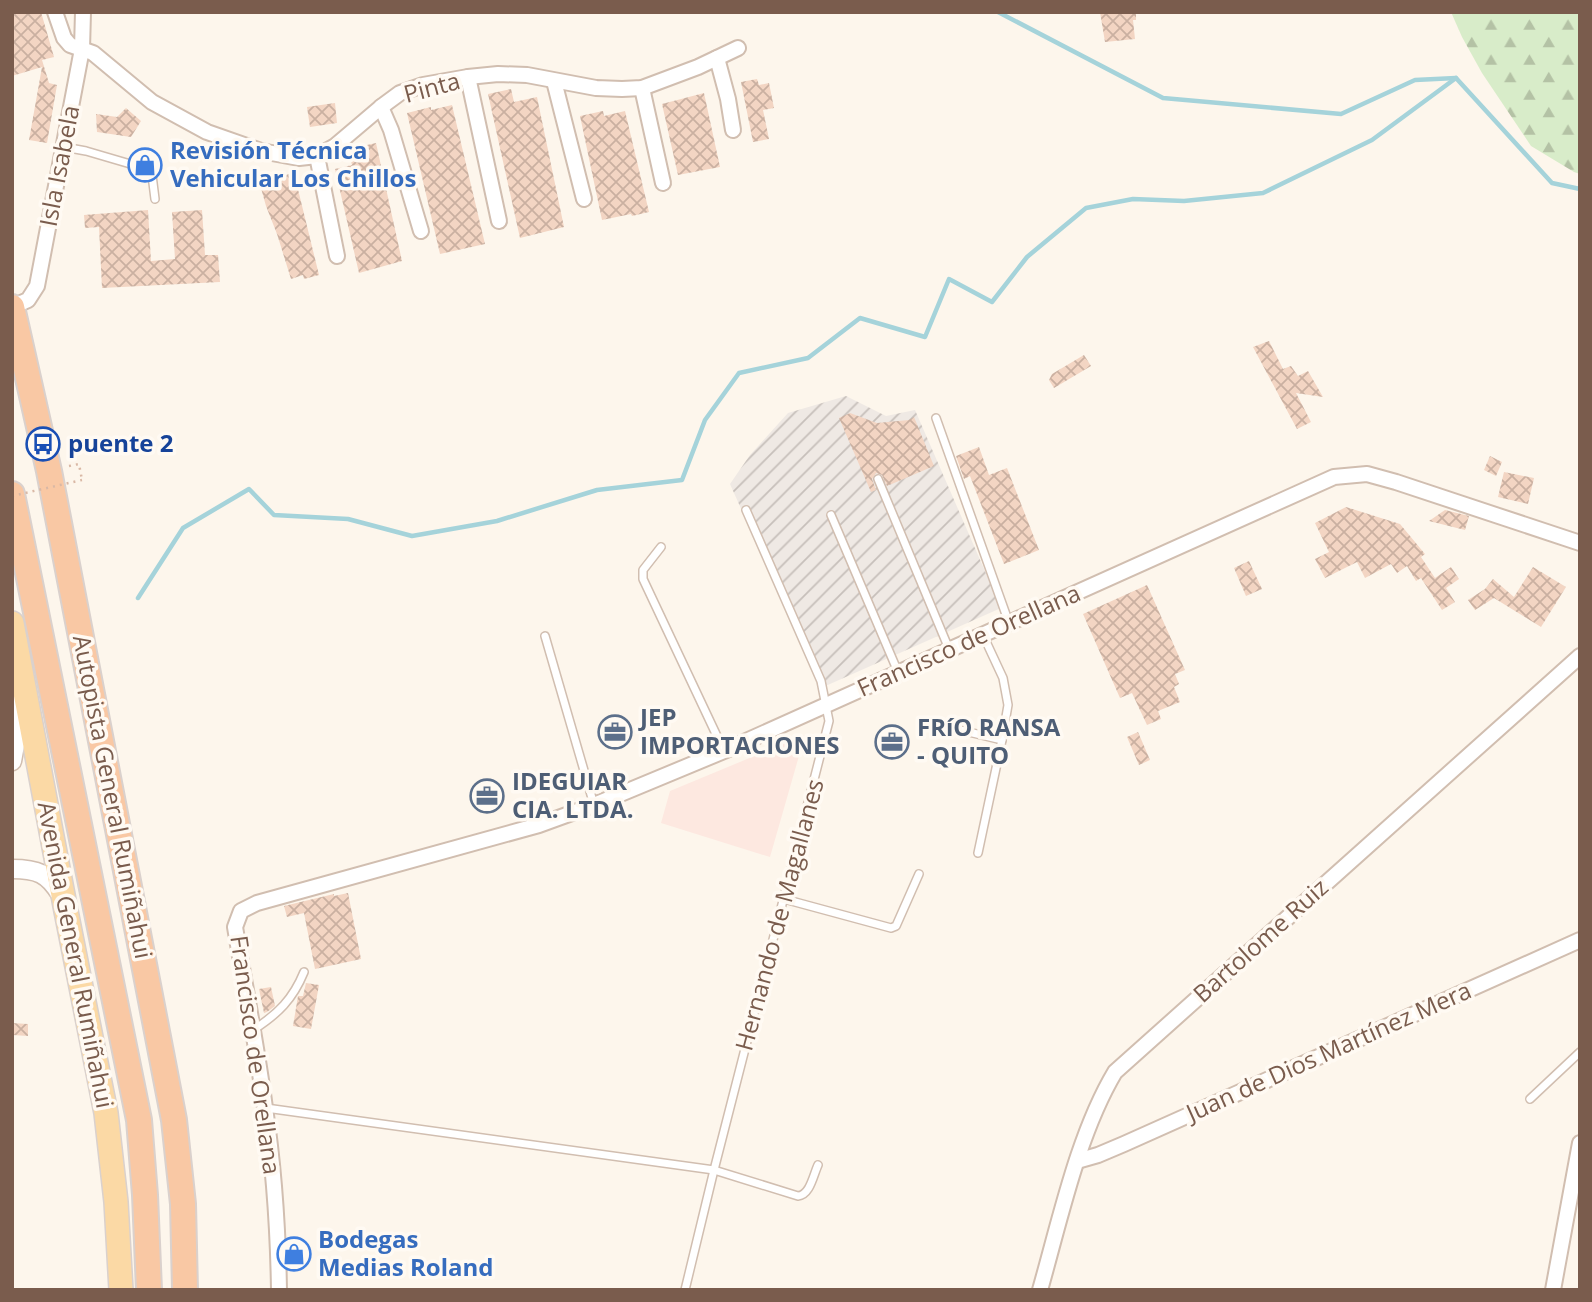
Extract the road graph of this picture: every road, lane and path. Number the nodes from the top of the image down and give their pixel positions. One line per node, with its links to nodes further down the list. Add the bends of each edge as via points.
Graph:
1 (55, 12): 4 (street, via 64,38)
2 (83, 12): 4 (street, Isla Isabela)
3 (738, 48): 5 (street, Pinta)
4 (82, 49): 11 (street, Isla Isabela); 12 (street, via 152,102 207,131 261,151 299,158)
5 (717, 58): 8 (street, Pinta); 10 (street)
6 (468, 77): 7 (street, Pinta, via 527,75); 9 (street, Pinta, via 423,85 400,93); 16 (street)
7 (554, 81): 8 (street, Pinta, via 596,88); 15 (street)
8 (642, 88): 13 (street)
9 (381, 107): 12 (street, Pinta); 17 (street)
10 (733, 130)
11 (64, 148): 14 (lane, via 144,168 152,175); 19 (street, Isla Isabela, via 37,286 28,300)
12 (317, 156): 18 (street)
13 (663, 183)
14 (155, 199)
15 (584, 199)
16 (499, 221)
17 (421, 231)
18 (337, 256)
19 (12, 307): 58 (highway, Autopista General Rumiñahui, via 49,471 174,1120 183,1204)
20 (936, 418): 28 (lane)
21 (79, 464): 23 (path, bridge, via 82,480)
22 (878, 479): 32 (lane)
23 (12, 495): 57 (highway, Autopista General Rumiñahui, via 139,1120)
24 (746, 510): 35 (lane, Hernando de Magallanes, via 821,681)
25 (831, 515): 34 (lane)
26 (1580, 543): 28 (street, Francisco de Orellana, via 1367,474 1334,477)
27 (661, 547): 38 (lane, via 643,570 643,579)
28 (1009, 623): 30 (street, Francisco de Orellana)
29 (14, 631): 39 (street, via 19,687); 45 (main road, Avenida General Rumiñahui)
30 (983, 634): 32 (street, Francisco de Orellana); 37 (lane, via 1003,678 1008,705)
31 (545, 636): 40 (lane)
32 (949, 649): 34 (street, Francisco de Orellana)
33 (1580, 656): 53 (street, Bartolome Ruiz, via 1115,1072)
34 (898, 672): 35 (street, Francisco de Orellana)
35 (825, 705): 38 (street, Francisco de Orellana); 44 (lane, Hernando de Magallanes, via 829,721 826,739)
36 (931, 723): 37 (lane)
37 (1002, 740): 41 (lane)
38 (724, 751): 40 (street, Francisco de Orellana)
39 (12, 761)
40 (594, 805): 48 (street, Francisco de Orellana, via 241,911 235,927)
41 (978, 853)
42 (12, 869): 45 (street, via 30,869 48,878 61,893)
43 (919, 874): 44 (lane, via 896,926 891,928)
44 (784, 899): 55 (lane, Hernando de Magallanes)
45 (66, 911): 56 (main road, Avenida General Rumiñahui, via 106,1113)
46 (1580, 940): 53 (street, Juan de Dios Martínez Mera)
47 (304, 972): 48 (lane, via 281,1009)
48 (253, 1030): 51 (street, Francisco de Orellana)
49 (1580, 1052): 50 (lane)
50 (1530, 1099)
51 (265, 1108): 55 (lane); 59 (street, Francisco de Orellana)
52 (1580, 1143): 62 (street)
53 (1077, 1161): 61 (street, Bartolome Ruiz)
54 (818, 1165): 55 (lane, via 802,1196)
55 (714, 1170): 60 (lane, Hernando de Magallanes)
56 (121, 1290)
57 (149, 1290)
58 (185, 1290)
59 (279, 1290)
60 (684, 1290)
61 (1040, 1290)
62 (1553, 1290)

